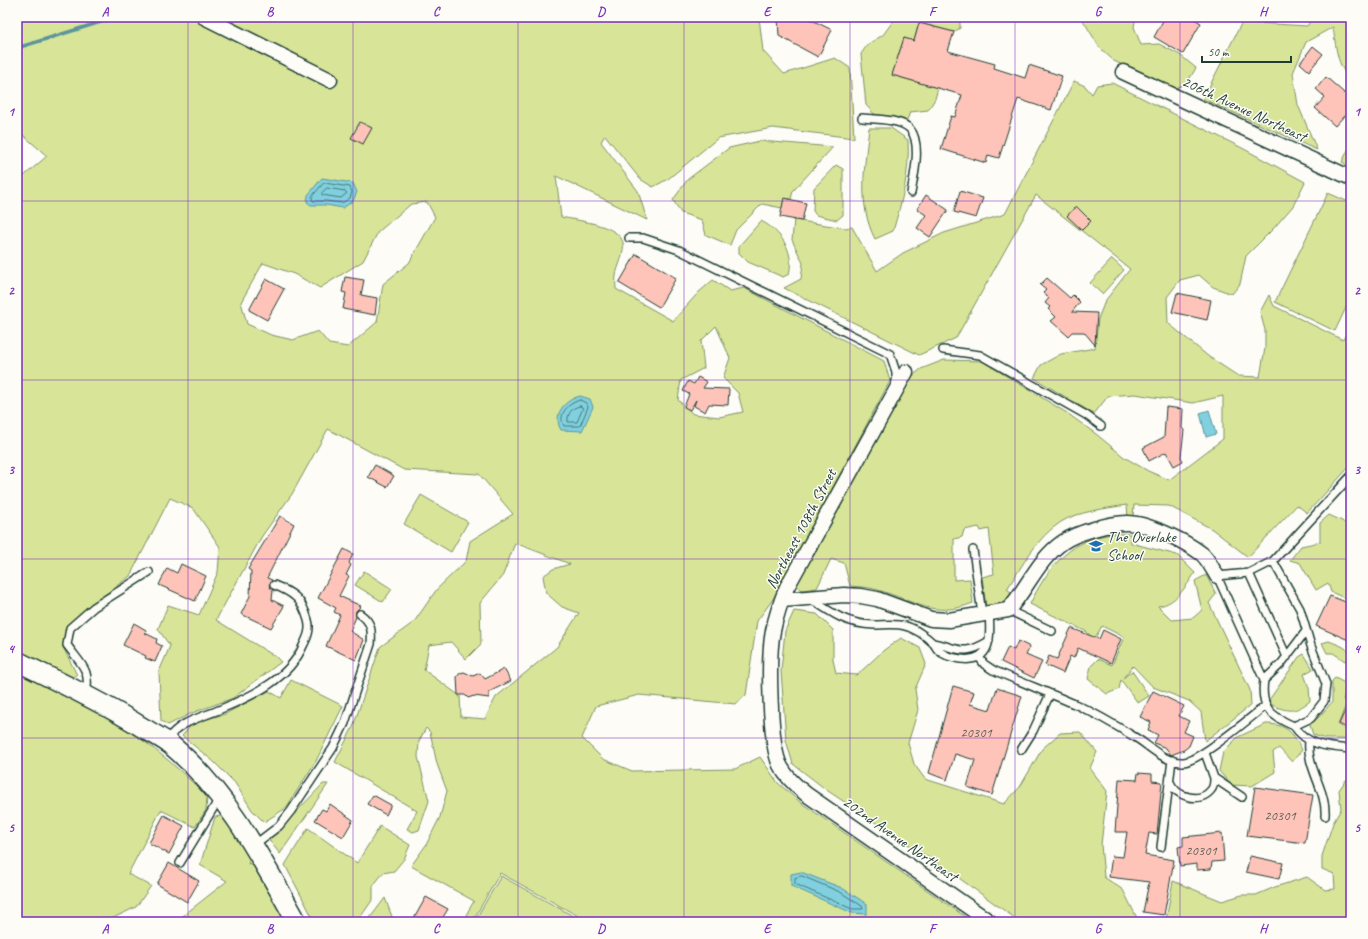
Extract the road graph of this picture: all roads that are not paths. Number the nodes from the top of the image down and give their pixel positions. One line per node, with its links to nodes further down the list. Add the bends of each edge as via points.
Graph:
1 (204, 17): 3 (street)
2 (1123, 72): 5 (street, 206th Avenue Northeast)
3 (330, 80)
4 (862, 118): 6 (lane, via 894,122 909,128 915,139 916,164)
5 (1351, 178)
6 (911, 192)
7 (629, 238): 10 (lane, via 643,238 679,250 890,354 896,372)
8 (943, 350): 11 (lane, via 980,355)
9 (906, 372): 10 (street, Northeast 108th Street)
10 (896, 389): 20 (street, Northeast 108th Street)
11 (1101, 426)
12 (1351, 476): 14 (lane)
13 (973, 550): 23 (lane)
14 (1273, 561): 16 (lane); 25 (lane, via 1300,609)
15 (149, 572): 33 (lane, via 94,607 70,628 67,645 87,673 89,680)
16 (1249, 574): 17 (lane); 29 (lane)
17 (1217, 576): 21 (street, via 1203,555 1166,532 1127,523 1085,531 1063,542 1044,560 1019,599); 31 (lane)
18 (274, 586): 37 (lane, via 291,592 298,599 310,625 297,660 284,674 262,689 222,709 182,723 172,732)
19 (809, 598): 20 (street); 23 (street, via 844,595 877,599 931,619 949,620); 27 (lane, via 844,621 904,626 916,630)
20 (782, 600): 43 (street, Northeast 108th Street, via 771,645 771,705 780,766)
21 (1008, 610): 23 (street); 24 (lane)
22 (360, 614): 48 (lane, via 372,630 371,644 345,723 333,748 300,800 278,826)
23 (980, 614): 26 (lane)
24 (1052, 631)
25 (1306, 631): 29 (lane); 35 (lane, via 1326,684 1324,701 1311,718)
26 (990, 641): 27 (lane, via 972,650 962,651); 28 (lane)
27 (933, 643): 28 (lane, via 939,651 952,658 967,660)
28 (979, 657): 32 (lane, via 993,670)
29 (1287, 658): 31 (lane)
30 (17, 661): 33 (street)
31 (1264, 680): 34 (lane, via 1262,692)
32 (1050, 694): 39 (lane, via 1040,718); 41 (lane, via 1109,722)
33 (86, 696): 37 (street, via 118,712)
34 (1265, 706): 35 (lane, via 1278,719); 40 (lane)
35 (1294, 726): 36 (lane, via 1299,734)
36 (1309, 741): 38 (lane); 47 (lane, via 1308,752 1326,806)
37 (168, 743): 45 (street, via 199,770)
38 (1351, 749)
39 (1020, 750)
40 (1205, 753): 41 (lane, via 1183,762); 42 (lane)
41 (1172, 760): 44 (lane)
42 (1214, 778): 44 (lane, via 1212,789 1204,796 1194,797 1182,795 1173,789); 46 (lane)
43 (792, 782): 52 (street, 202nd Avenue Northeast)
44 (1170, 782): 49 (lane)
45 (221, 796): 48 (street); 50 (lane)
46 (1242, 797)
47 (1325, 816)
48 (254, 845): 51 (street)
49 (1162, 847)
50 (180, 863)
51 (297, 922)
52 (990, 922)

